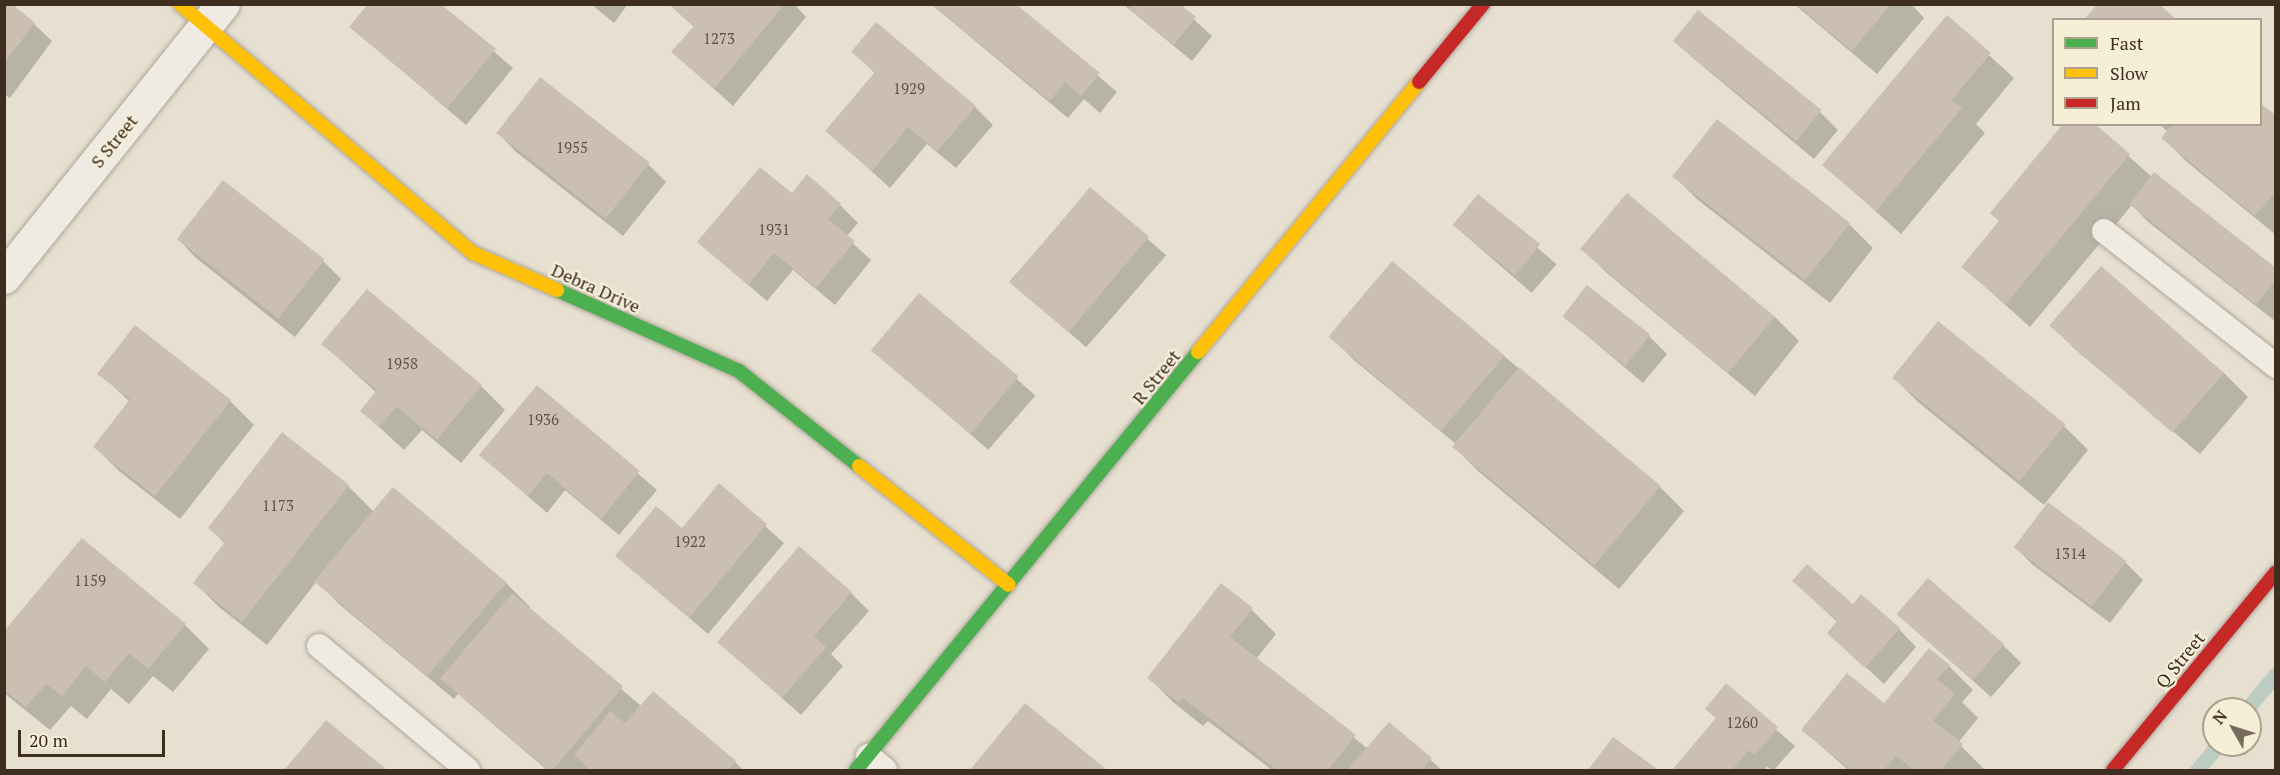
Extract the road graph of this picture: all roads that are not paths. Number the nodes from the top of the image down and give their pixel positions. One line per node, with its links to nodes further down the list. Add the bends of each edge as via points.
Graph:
1 (180, 4): 3 (street, Debra Drive)
2 (1483, 4): 8 (street, R Street)
3 (215, 15): 5 (street, S Street); 8 (street, Debra Drive, via 474,253 739,370)
4 (2104, 231): 6 (lane)
5 (4, 277)
6 (2276, 366)
7 (2276, 572): 12 (street, Q Street)
8 (1009, 585): 10 (street, R Street)
9 (319, 646): 11 (lane)
10 (870, 766)
11 (468, 771)
12 (2113, 771)

